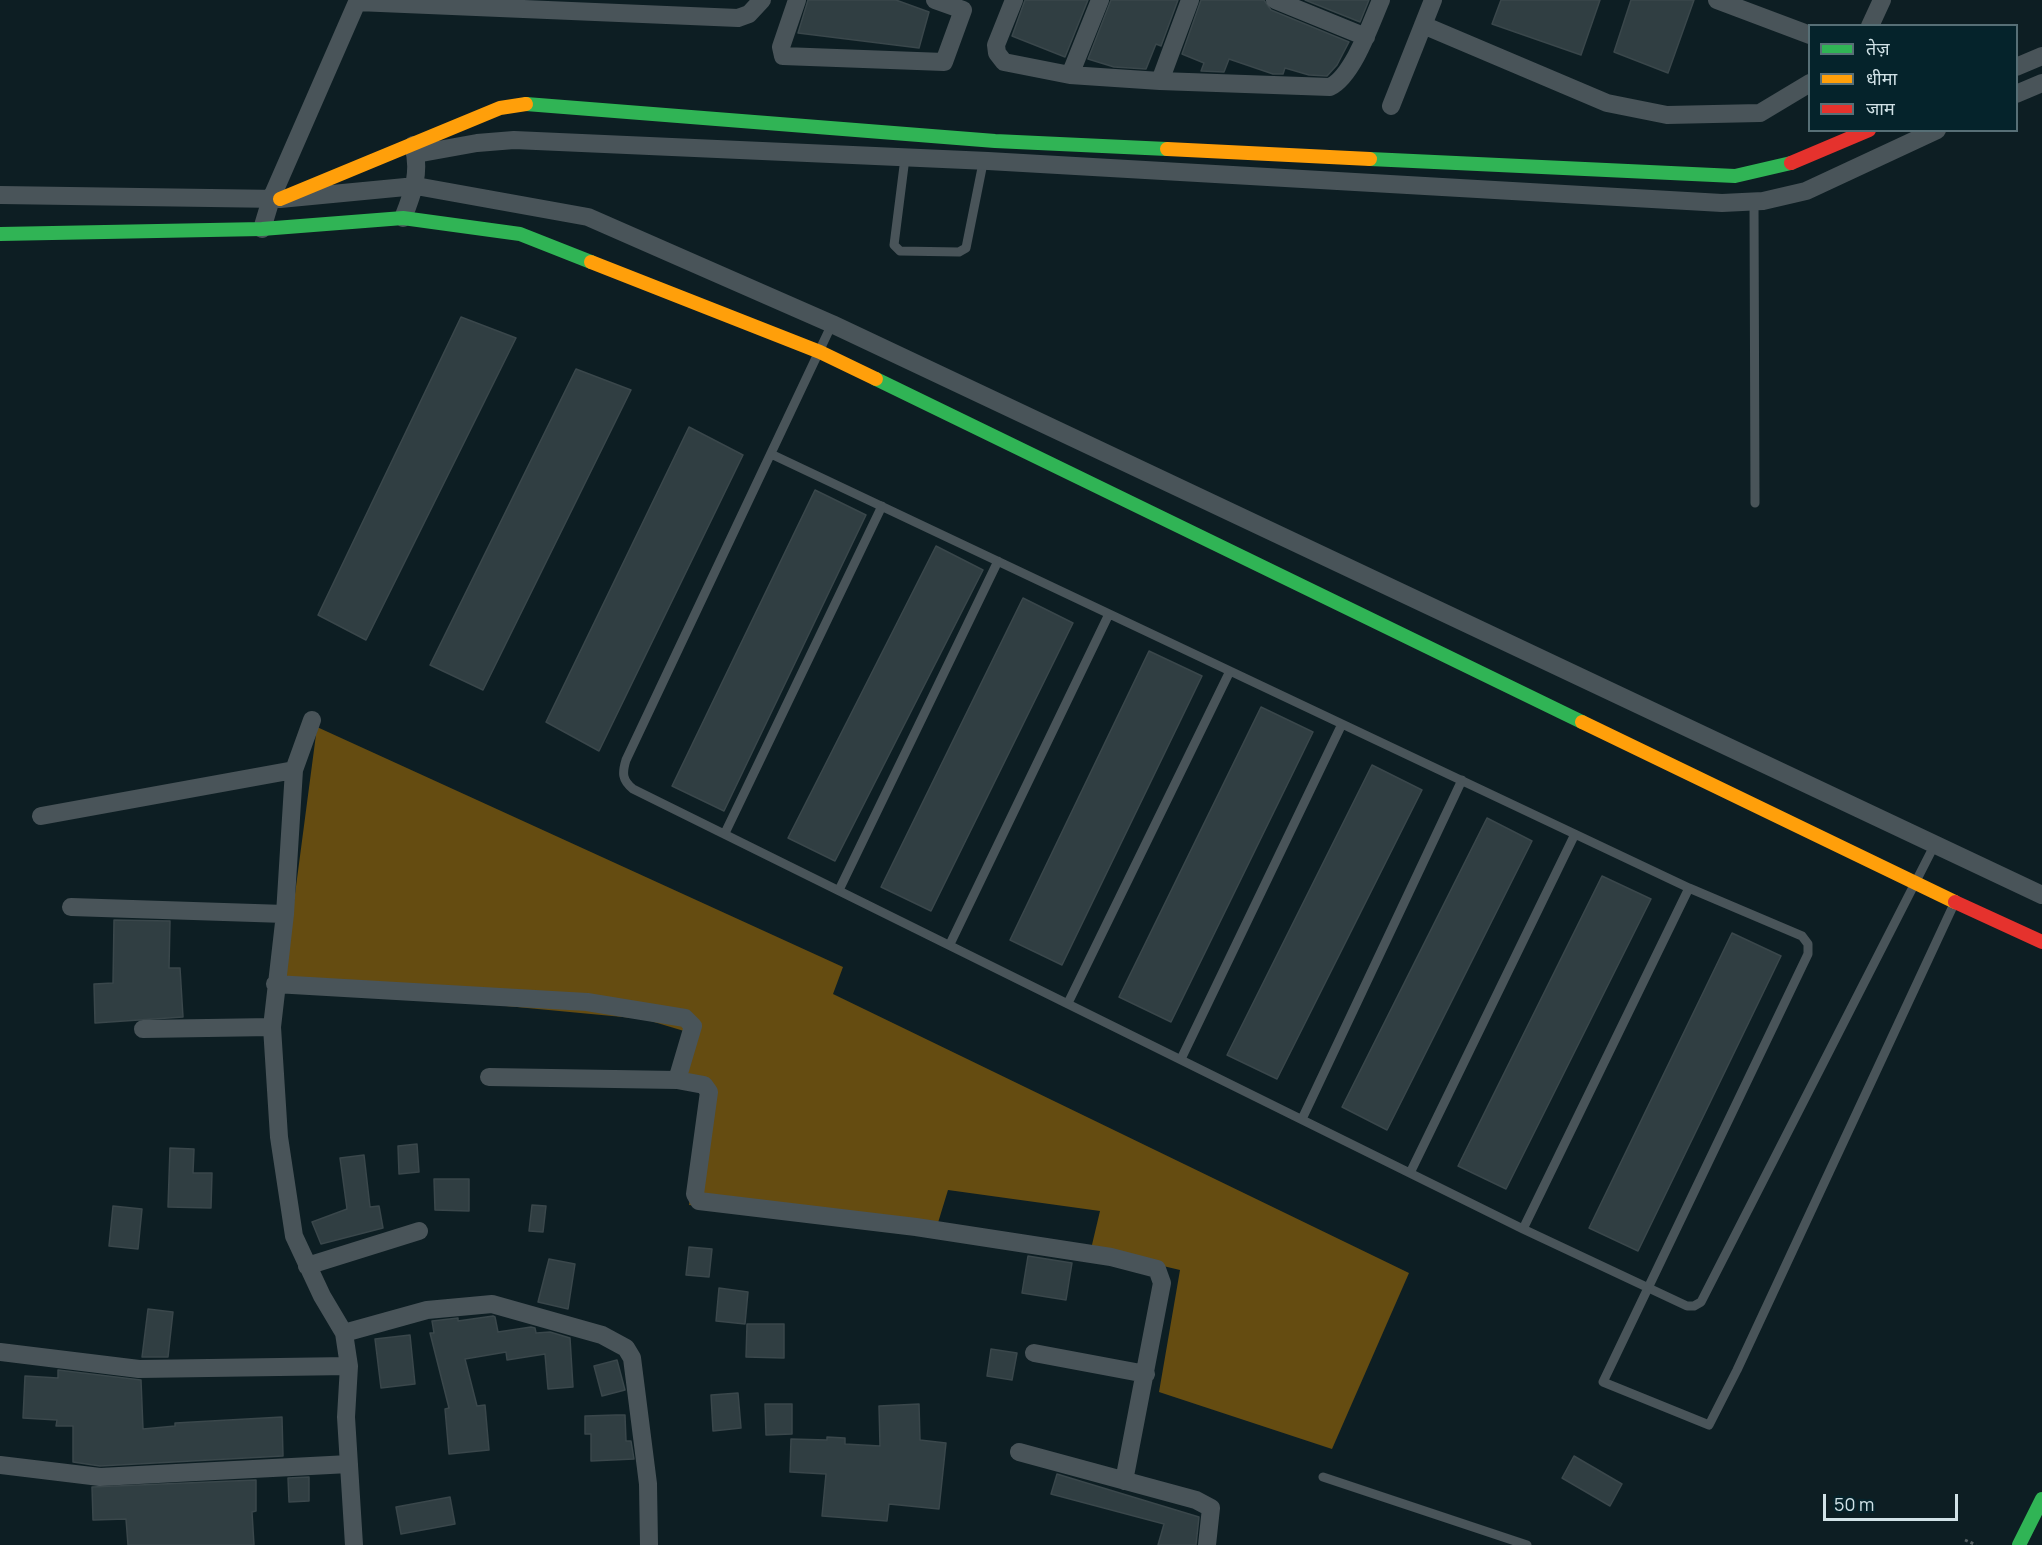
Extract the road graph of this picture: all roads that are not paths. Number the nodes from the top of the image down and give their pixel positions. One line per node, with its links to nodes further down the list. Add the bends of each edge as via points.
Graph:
1 (762, 0): 12 (street, via 749,14 738,18)
2 (797, 0): 3 (street, via 781,46 783,56 944,62 963,10)
3 (935, 0)
4 (1014, 0): 19 (street, via 996,45 999,58)
5 (1100, 0): 19 (street)
6 (1190, 0): 20 (street)
7 (1275, 0): 16 (street)
8 (1381, 0): 16 (street)
9 (1433, 0): 14 (street)
10 (1717, 0): 15 (street)
11 (1882, 0): 13 (street)
12 (357, 1): 33 (street)
13 (1871, 24)
14 (1423, 26): 22 (street, via 1607,103 1667,115 1760,113); 24 (street)
15 (1808, 35)
16 (1366, 37): 20 (street, via 1340,81 1330,87)
17 (2042, 56): 18 (street)
18 (2018, 66)
19 (1070, 75): 20 (street)
20 (1160, 81)
21 (2042, 83): 23 (street)
22 (1808, 84)
23 (2018, 93)
24 (1391, 106)
25 (1864, 132): 27 (main road, via 1783,167 1735,176)
26 (1933, 132): 34 (street, via 1806,191)
27 (987, 141): 28 (main road, via 534,104 500,108); 30 (lane)
28 (415, 149): 29 (street, via 514,140); 31 (street); 33 (main road)
29 (905, 158): 30 (street); 30 (lane, via 894,245 900,251 963,251)
30 (984, 161): 34 (street, via 1722,203)
31 (416, 186): 33 (street); 35 (street); 38 (street, via 588,217)
32 (0, 195): 33 (street)
33 (275, 199): 36 (street)
34 (1754, 201): 41 (lane)
35 (403, 218): 36 (main road); 39 (main road, via 520,234)
36 (262, 230): 37 (main road)
37 (0, 234)
38 (832, 324): 39 (lane); 53 (street)
39 (820, 352): 40 (lane); 54 (main road)
40 (771, 454): 42 (lane); 51 (lane, via 622,771 625,782 633,789)
41 (1755, 503)
42 (882, 506): 43 (lane); 51 (lane)
43 (998, 561): 44 (lane); 56 (lane)
44 (1109, 614): 45 (lane); 62 (lane)
45 (1230, 671): 47 (lane); 64 (lane)
46 (312, 720): 48 (street)
47 (1342, 724): 49 (lane); 67 (lane)
48 (294, 770): 50 (street); 60 (street)
49 (1462, 780): 52 (lane); 70 (lane)
50 (41, 816)
51 (725, 833): 56 (lane)
52 (1575, 834): 55 (lane); 71 (lane)
53 (1935, 844): 54 (lane); 57 (street)
54 (1914, 883): 58 (main road); 75 (lane, via 1701,1302 1687,1306)
55 (1689, 888): 72 (lane); 75 (lane, via 1802,936 1808,944 1808,954)
56 (839, 890): 62 (lane)
57 (2042, 895)
58 (1955, 902): 61 (main road); 75 (lane, via 1709,1425 1603,1382)
59 (71, 907): 60 (street)
60 (285, 914): 63 (street)
61 (2042, 942)
62 (950, 945): 64 (lane)
63 (275, 984): 65 (street); 69 (street, via 587,1002 685,1018 693,1026)
64 (1068, 1003): 67 (lane)
65 (272, 1027): 66 (street); 74 (street, via 279,1137 294,1236)
66 (143, 1029)
67 (1181, 1059): 70 (lane)
68 (489, 1077): 69 (street)
69 (677, 1080): 80 (street, via 704,1085 709,1092 695,1194 699,1201 927,1229 1111,1257 1157,1269 1162,1283)
70 (1302, 1119): 71 (lane)
71 (1410, 1173): 72 (lane)
72 (1523, 1229): 75 (lane)
73 (419, 1231): 74 (street)
74 (307, 1266): 76 (street)
75 (1649, 1287)
76 (344, 1333): 79 (street); 89 (street, via 427,1310 492,1304 602,1335 626,1348 632,1358 648,1484)
77 (0, 1352): 79 (street, via 139,1369)
78 (1034, 1353): 80 (street)
79 (349, 1366): 83 (street)
80 (1146, 1374): 85 (street)
81 (1019, 1452): 85 (street)
82 (0, 1464): 83 (street, via 99,1477)
83 (349, 1464): 88 (street)
84 (1323, 1477): 91 (lane)
85 (1124, 1481): 90 (street, via 1196,1500 1211,1508)
86 (2042, 1500): 92 (main road)
87 (2042, 1512): 93 (main road)
88 (354, 1545)
89 (649, 1545)
90 (1207, 1545)
91 (1527, 1545)
92 (2019, 1545)
93 (2031, 1545)

